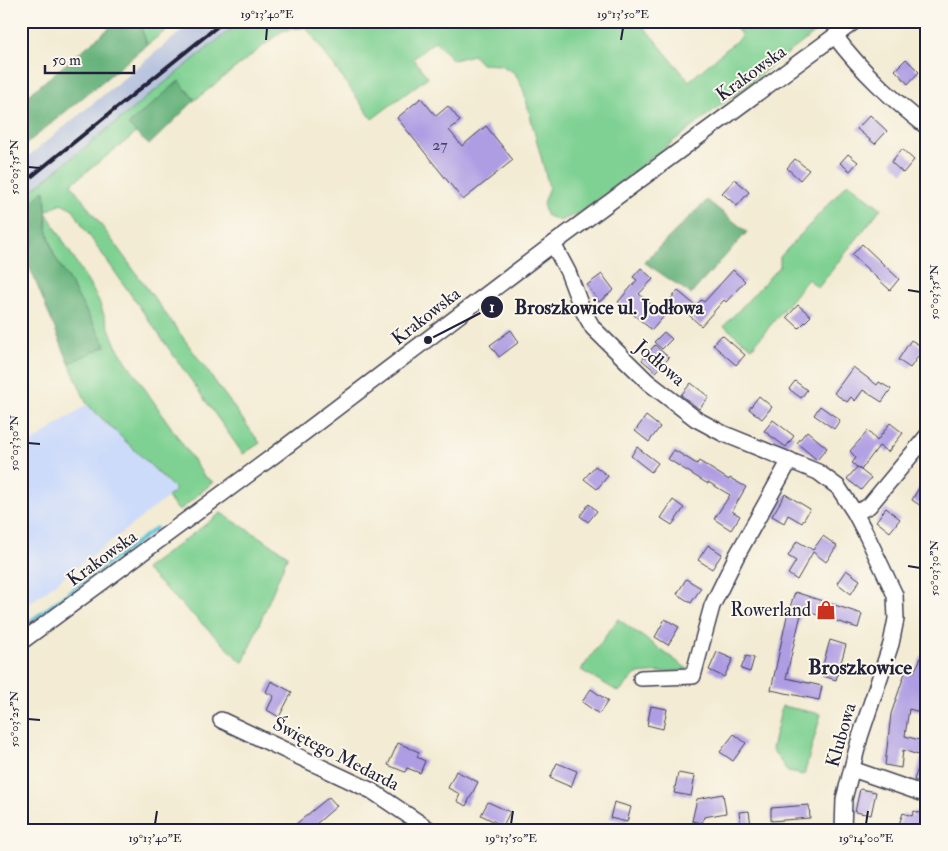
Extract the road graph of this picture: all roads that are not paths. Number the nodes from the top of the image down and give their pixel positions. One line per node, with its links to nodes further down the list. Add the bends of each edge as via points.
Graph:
1 (855, 21): 2 (street, Krakowska)
2 (835, 36): 3 (street, via 870,78); 4 (street, Krakowska)
3 (927, 127)
4 (553, 244): 6 (street, Jodłowa, via 593,328 655,388 696,419 722,433); 8 (street, Krakowska)
5 (927, 436): 7 (street, via 869,506)
6 (790, 460): 7 (street, Jodłowa, via 818,472 838,487); 9 (street, via 712,606 693,676)
7 (855, 513): 11 (street, Klubowa, via 895,595 896,619)
8 (21, 642)
9 (641, 678)
10 (221, 720): 13 (street, Świętego Medarda, via 372,791)
11 (852, 769): 12 (street); 14 (street, Klubowa, via 844,799)
12 (927, 795)
13 (430, 830)
14 (843, 830)

